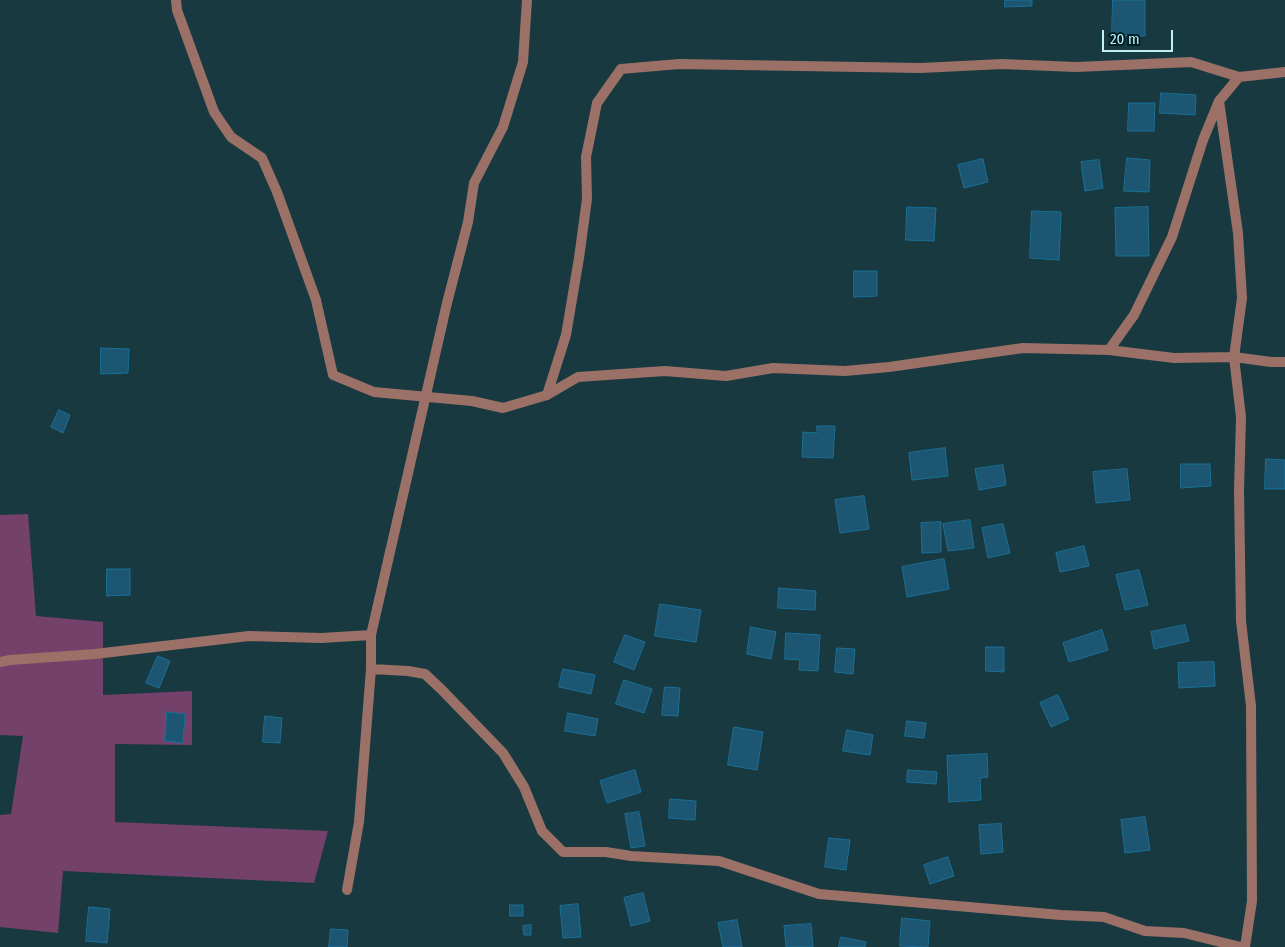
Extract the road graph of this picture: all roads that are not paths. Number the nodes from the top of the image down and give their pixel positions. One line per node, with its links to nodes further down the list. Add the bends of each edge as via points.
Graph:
1 (176, 0): 10 (street, via 214,112 231,137 262,158 316,300 333,375 374,392)
2 (527, 0): 10 (street, via 522,62 503,127 474,182 468,222)
3 (1285, 72): 4 (street)
4 (1238, 78): 5 (street); 9 (street, via 1191,62 922,68 679,64 621,69 596,103 586,157 587,199 580,258 566,335)
5 (1219, 101): 6 (street, via 1172,237 1134,315); 7 (street, via 1238,233 1242,298)
6 (1108, 350): 7 (street, via 1174,358); 9 (street, via 1023,348 845,371 773,368 726,376 664,372 578,377)
7 (1234, 357): 8 (street); 16 (street, via 1241,417 1241,621 1251,706 1252,902)
8 (1285, 362)
9 (547, 395): 10 (street, via 504,408)
10 (426, 396): 11 (street)
11 (371, 635): 12 (street, via 321,638 249,636); 13 (street)
12 (0, 662)
13 (370, 669): 14 (street, via 359,822); 15 (street, via 425,674 441,689 503,753 524,787 542,831 563,852 719,861 818,894 1104,917 1145,931 1184,933)
14 (347, 890)
15 (1240, 947)
16 (1245, 947)

